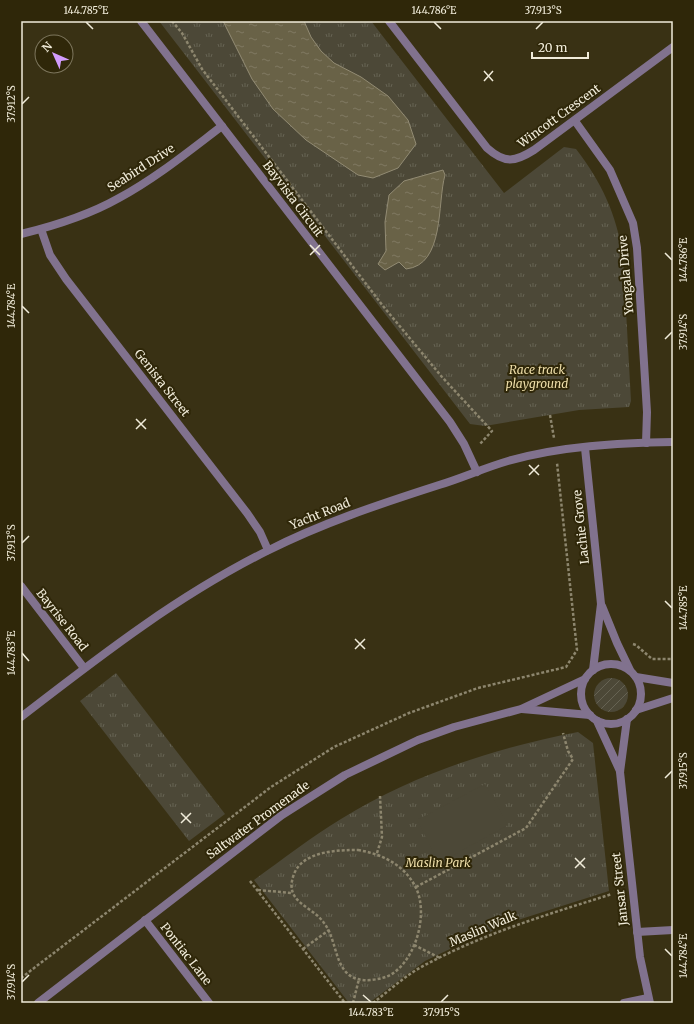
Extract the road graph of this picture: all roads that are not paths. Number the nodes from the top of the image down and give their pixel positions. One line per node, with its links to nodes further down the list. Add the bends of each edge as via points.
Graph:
1 (141, 21): 5 (street, Bayvista Circuit)
2 (388, 21): 4 (street, Wincott Crescent, via 487,148 496,156 506,160 520,159)
3 (673, 47): 4 (street, Wincott Crescent)
4 (575, 121): 9 (street, Yongala Drive, via 610,170 633,223 637,248 646,397)
5 (222, 126): 6 (street, Seabird Drive, via 119,198 82,215); 11 (street, Bayvista Circuit, via 450,422)
6 (40, 229): 7 (street, Seabird Drive); 12 (street, Genista Street, via 50,255 66,279 247,513)
7 (21, 234)
8 (673, 442): 9 (street, Yacht Road)
9 (646, 443): 10 (street, Yacht Road)
10 (585, 448): 11 (street, Yacht Road, via 508,461); 14 (street, Lachie Grove)
11 (477, 472): 12 (street, Yacht Road, via 343,517)
12 (268, 550): 15 (street, Yacht Road, via 180,600)
13 (21, 586): 15 (street, Bayrise Road)
14 (601, 604): 16 (street, Lachie Grove); 17 (street, Lachie Grove)
15 (84, 668): 25 (street, Yacht Road)
16 (593, 670): 17 (street, via 611,663); 19 (street)
17 (630, 670): 18 (street)
18 (636, 677): 20 (street); 23 (street, via 641,694)
19 (585, 679): 22 (street, Saltwater Promenade); 24 (street, via 581,688 581,698)
20 (673, 683)
21 (673, 698): 23 (street)
22 (521, 709): 24 (street, Saltwater Promenade); 29 (street, Saltwater Promenade, via 454,727 411,743 346,775 282,815)
23 (636, 710): 26 (street)
24 (590, 715): 27 (street)
25 (21, 717)
26 (627, 719): 27 (street, via 607,724); 28 (street, Jansar Street)
27 (597, 720): 28 (street, Jansar Street)
28 (620, 772): 31 (street, Jansar Street)
29 (145, 920): 33 (street, Saltwater Promenade); 34 (street, Pontiac Lane)
30 (673, 930): 31 (street)
31 (637, 932): 32 (street, Jansar Street, via 642,975)
32 (649, 1000): 35 (street)
33 (38, 1003)
34 (209, 1003)
35 (624, 1003)

